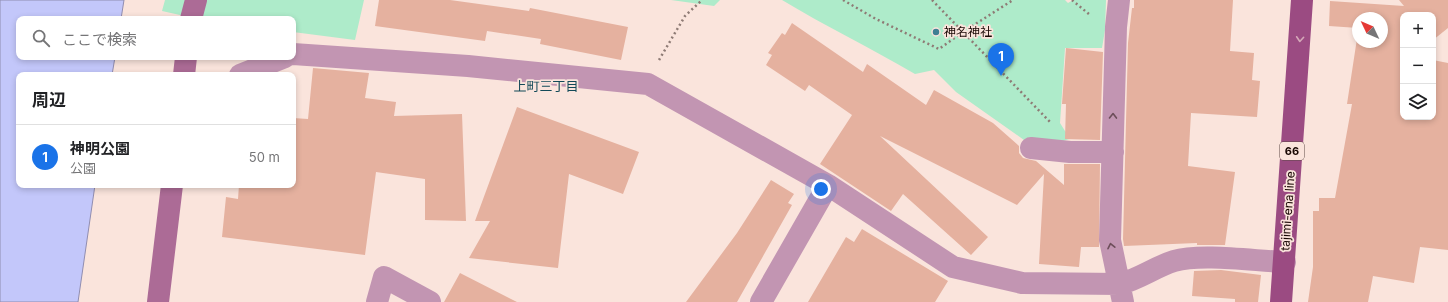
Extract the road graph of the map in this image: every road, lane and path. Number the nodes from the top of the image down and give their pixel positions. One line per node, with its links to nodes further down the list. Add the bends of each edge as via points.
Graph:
1 (196, 0): 8 (main road)
2 (702, 0): 15 (path, via 685,16 652,71)
3 (843, 0): 9 (path, via 876,19 940,49)
4 (932, 0): 9 (path)
5 (1013, 0): 9 (path)
6 (1119, 0): 18 (street, one-way to 6)
7 (1302, 0): 21 (main road, tajimi-ena line / 66, one-way to 21)
8 (191, 16)
9 (962, 32): 17 (path, via 1057,129)
10 (296, 54): 15 (street, via 468,66)
11 (186, 60): 13 (main road)
12 (278, 60): 14 (street)
13 (184, 72)
14 (248, 72)
15 (648, 84): 19 (street)
16 (1031, 148): 17 (street)
17 (1070, 152): 18 (street)
18 (1113, 152): 22 (street, one-way to 18, via 1110,240)
19 (828, 186): 22 (street, via 953,267 1022,283); 26 (street)
20 (172, 188): 23 (main road)
21 (1285, 262): 22 (street, via 1207,258 1175,261 1134,280); 27 (main road, tajimi-ena line / 66)
22 (1122, 293)
23 (158, 302)
24 (376, 302): 25 (street, via 384,277)
25 (430, 302)
26 (761, 302)
27 (1282, 302)

